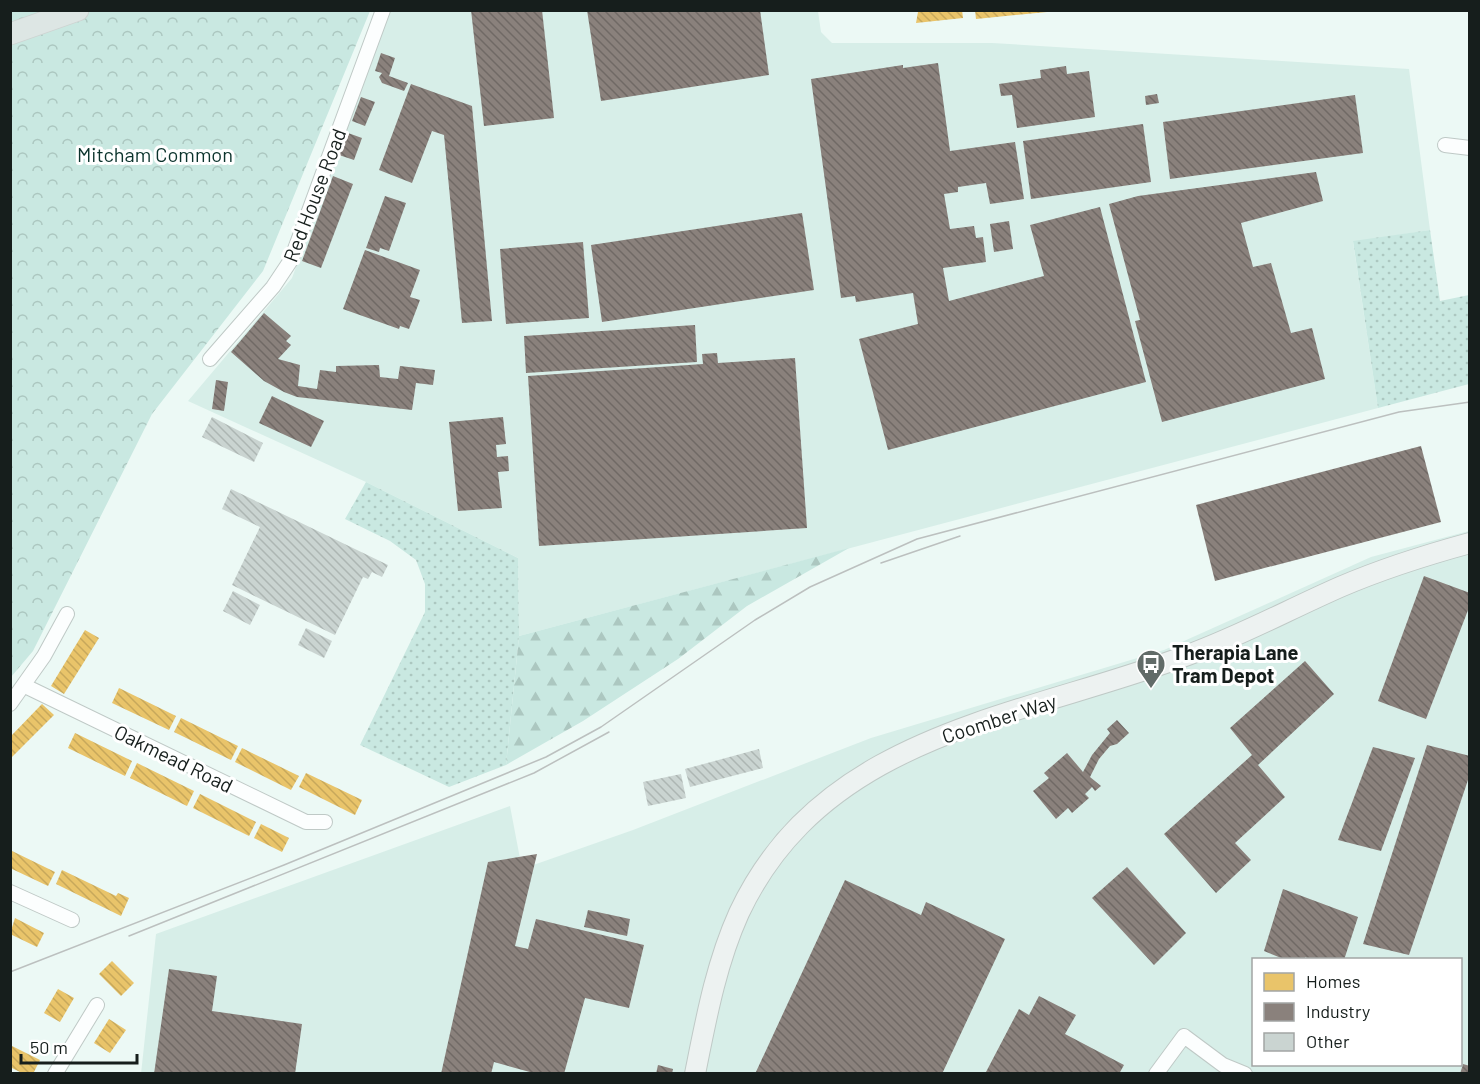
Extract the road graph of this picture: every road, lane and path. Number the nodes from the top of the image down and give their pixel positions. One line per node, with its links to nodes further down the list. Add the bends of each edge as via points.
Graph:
1 (78, 10): 3 (main road)
2 (383, 10): 6 (street, Red House Road, via 291,260 273,287)
3 (10, 34)
4 (1445, 145): 5 (street)
5 (1470, 147)
6 (210, 359)
7 (1470, 543): 17 (street, Coomber Way, via 1342,586 1197,652 919,744 862,773 806,818 784,843 740,913 710,1002)
8 (66, 614): 9 (street)
9 (25, 686): 10 (street); 11 (street, Oakmead Road, via 306,822)
10 (10, 704)
11 (325, 822)
12 (10, 891): 13 (street)
13 (72, 921)
14 (97, 1005): 16 (street)
15 (1159, 1068): 18 (street, via 1184,1036 1223,1065)
16 (55, 1074)
17 (695, 1074)
18 (1245, 1074)

